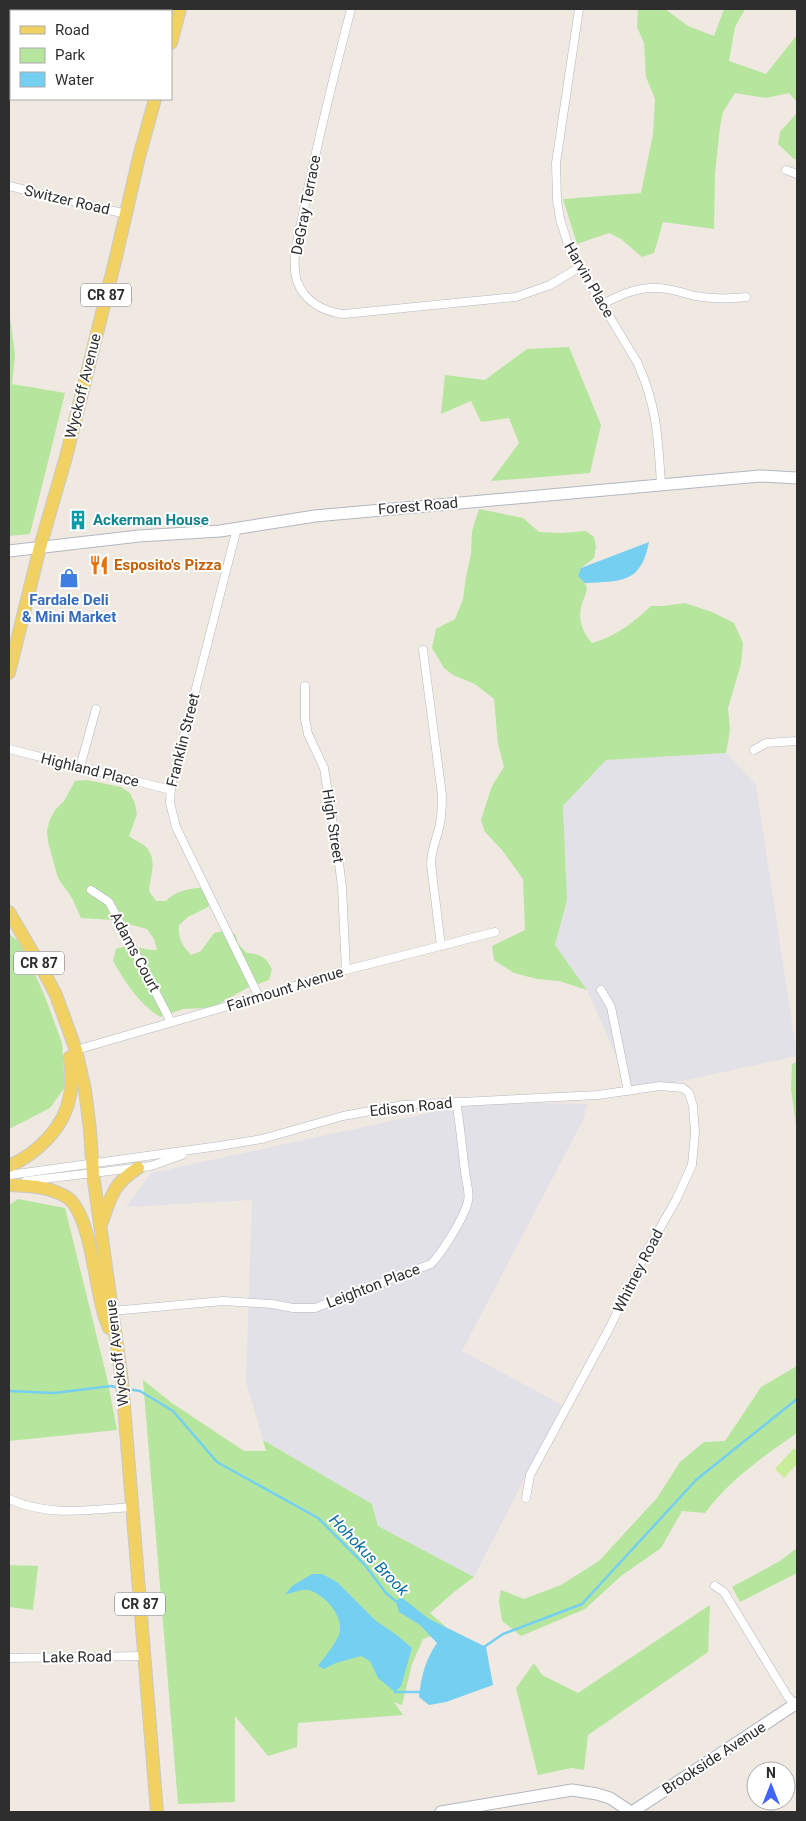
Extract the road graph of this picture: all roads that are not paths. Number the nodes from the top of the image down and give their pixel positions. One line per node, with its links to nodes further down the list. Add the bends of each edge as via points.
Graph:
1 (180, 9): 4 (main road)
2 (351, 9): 10 (street, DeGray Terrace, via 310,175 295,260 297,280 309,299 324,310 344,314 500,300 532,293)
3 (579, 9): 10 (street, Harvin Place, via 555,182 565,237)
4 (172, 40)
5 (155, 100): 9 (main road, Wyckoff Avenue / CR 87, via 138,156)
6 (786, 170): 7 (street)
7 (797, 174)
8 (9, 186): 9 (street, Switzer Road)
9 (126, 214): 16 (main road, Wyckoff Avenue / CR 87, via 66,457)
10 (580, 267): 12 (street, Harvin Place)
11 (746, 297): 12 (street, via 708,298 650,288 623,294)
12 (602, 304): 14 (street, Harvin Place, via 637,362 652,398)
13 (797, 478): 14 (main road, Forest Road, via 760,476)
14 (660, 484): 15 (main road, Forest Road, via 315,516)
15 (237, 528): 16 (main road, Forest Road); 26 (street, Franklin Street)
16 (40, 547): 17 (main road, Forest Road); 19 (main road, Wyckoff Avenue / CR 87)
17 (9, 551)
18 (423, 650): 30 (street, via 442,801 431,864)
19 (9, 673)
20 (305, 686): 31 (street, High Street, via 304,719 324,768 338,856)
21 (96, 709): 25 (street)
22 (797, 741): 24 (street, via 766,743)
23 (9, 749): 25 (street, Highland Place)
24 (754, 750)
25 (80, 767): 26 (street, Highland Place)
26 (170, 790): 33 (street, Franklin Street, via 176,827)
27 (91, 890): 34 (street, Adams Court, via 109,902)
28 (9, 912): 35 (main road, Wyckoff Avenue / CR 87, via 56,995)
29 (495, 932): 30 (street, Fairmount Avenue)
30 (442, 946): 31 (street, Fairmount Avenue)
31 (346, 970): 33 (street, Fairmount Avenue)
32 (601, 990): 37 (street, via 611,1007)
33 (259, 998): 34 (street, Fairmount Avenue)
34 (171, 1022): 36 (street, Fairmount Avenue)
35 (67, 1024): 36 (main road, Wyckoff Avenue / CR 87); 40 (main road, via 72,1081 62,1117 36,1149)
36 (76, 1050): 41 (main road, Wyckoff Avenue / CR 87, via 87,1100)
37 (628, 1091): 38 (street, Edison Road); 48 (street, Whitney Road, via 674,1086 689,1093 695,1132 692,1165 530,1475)
38 (456, 1102): 39 (street, Edison Road, via 403,1105 364,1112 262,1139); 46 (street, Leighton Place, via 468,1200 444,1248 431,1264 315,1308 223,1301)
39 (198, 1149): 41 (street, Edison Road); 42 (street, Edison Road)
40 (9, 1166)
41 (93, 1168): 42 (street, Edison Road); 43 (street, Edison Road); 44 (street, Edison Road); 45 (main road, Wyckoff Avenue / CR 87)
42 (138, 1168): 45 (main road, via 124,1177 112,1192)
43 (9, 1175)
44 (9, 1184): 47 (main road, via 52,1190 75,1205 83,1221 103,1310)
45 (101, 1225): 46 (main road, Wyckoff Avenue / CR 87)
46 (112, 1311): 47 (main road, Wyckoff Avenue / CR 87)
47 (117, 1347): 50 (main road, Wyckoff Avenue / CR 87)
48 (526, 1498)
49 (9, 1499): 50 (street, via 29,1507 62,1511)
50 (131, 1507): 52 (main road, Wyckoff Avenue / CR 87)
51 (715, 1586): 54 (street, via 724,1592 788,1697)
52 (145, 1656): 53 (street, Lake Road); 55 (main road, Wyckoff Avenue / CR 87)
53 (9, 1658)
54 (797, 1705): 57 (main road, Brookside Avenue)
55 (157, 1812)
56 (442, 1812): 57 (main road, via 572,1790 610,1798)
57 (631, 1812)

